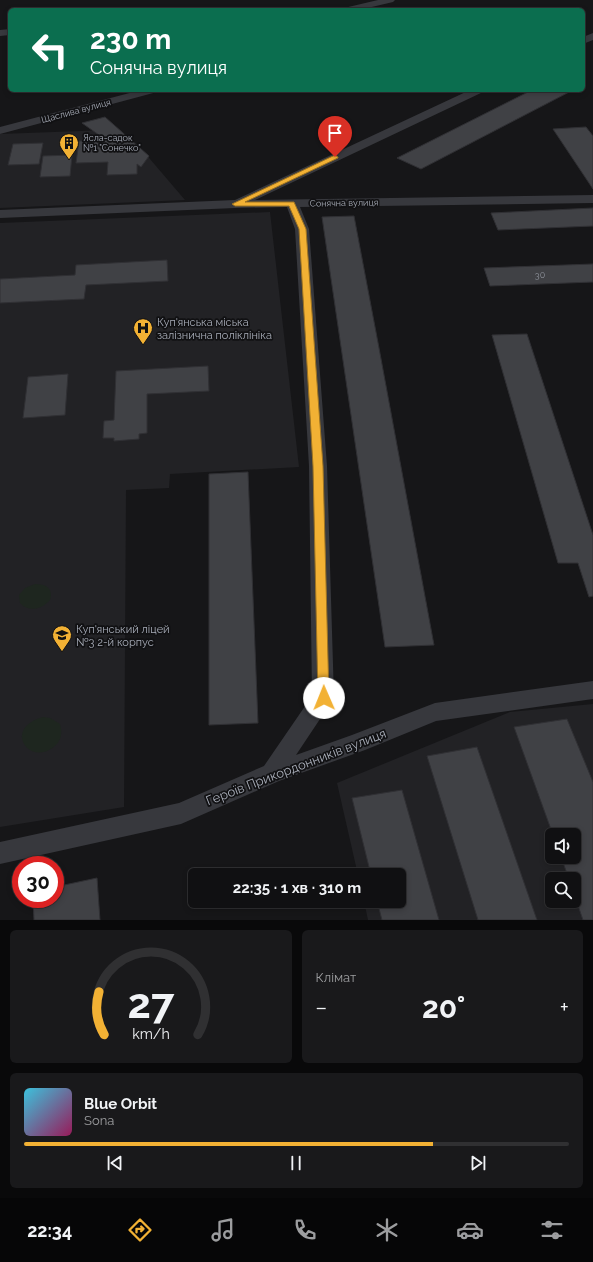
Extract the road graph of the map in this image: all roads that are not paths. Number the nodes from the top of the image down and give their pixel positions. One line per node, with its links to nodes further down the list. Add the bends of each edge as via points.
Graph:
1 (390, 0): 2 (street)
2 (356, 8)
3 (146, 92): 5 (street, Щаслива вулиця)
4 (475, 92): 7 (street)
5 (0, 131)
6 (593, 199): 8 (street, Сонячна вулиця)
7 (235, 204): 8 (street, Сонячна вулиця); 9 (street, Сонячна вулиця)
8 (292, 204): 11 (street, via 302,229 316,442 324,698)
9 (0, 214)
10 (593, 690): 11 (street, Героїв Прикордонників вулиця, via 435,712)
11 (272, 773): 12 (street, Героїв Прикордонників вулиця, via 182,813)
12 (0, 853)

